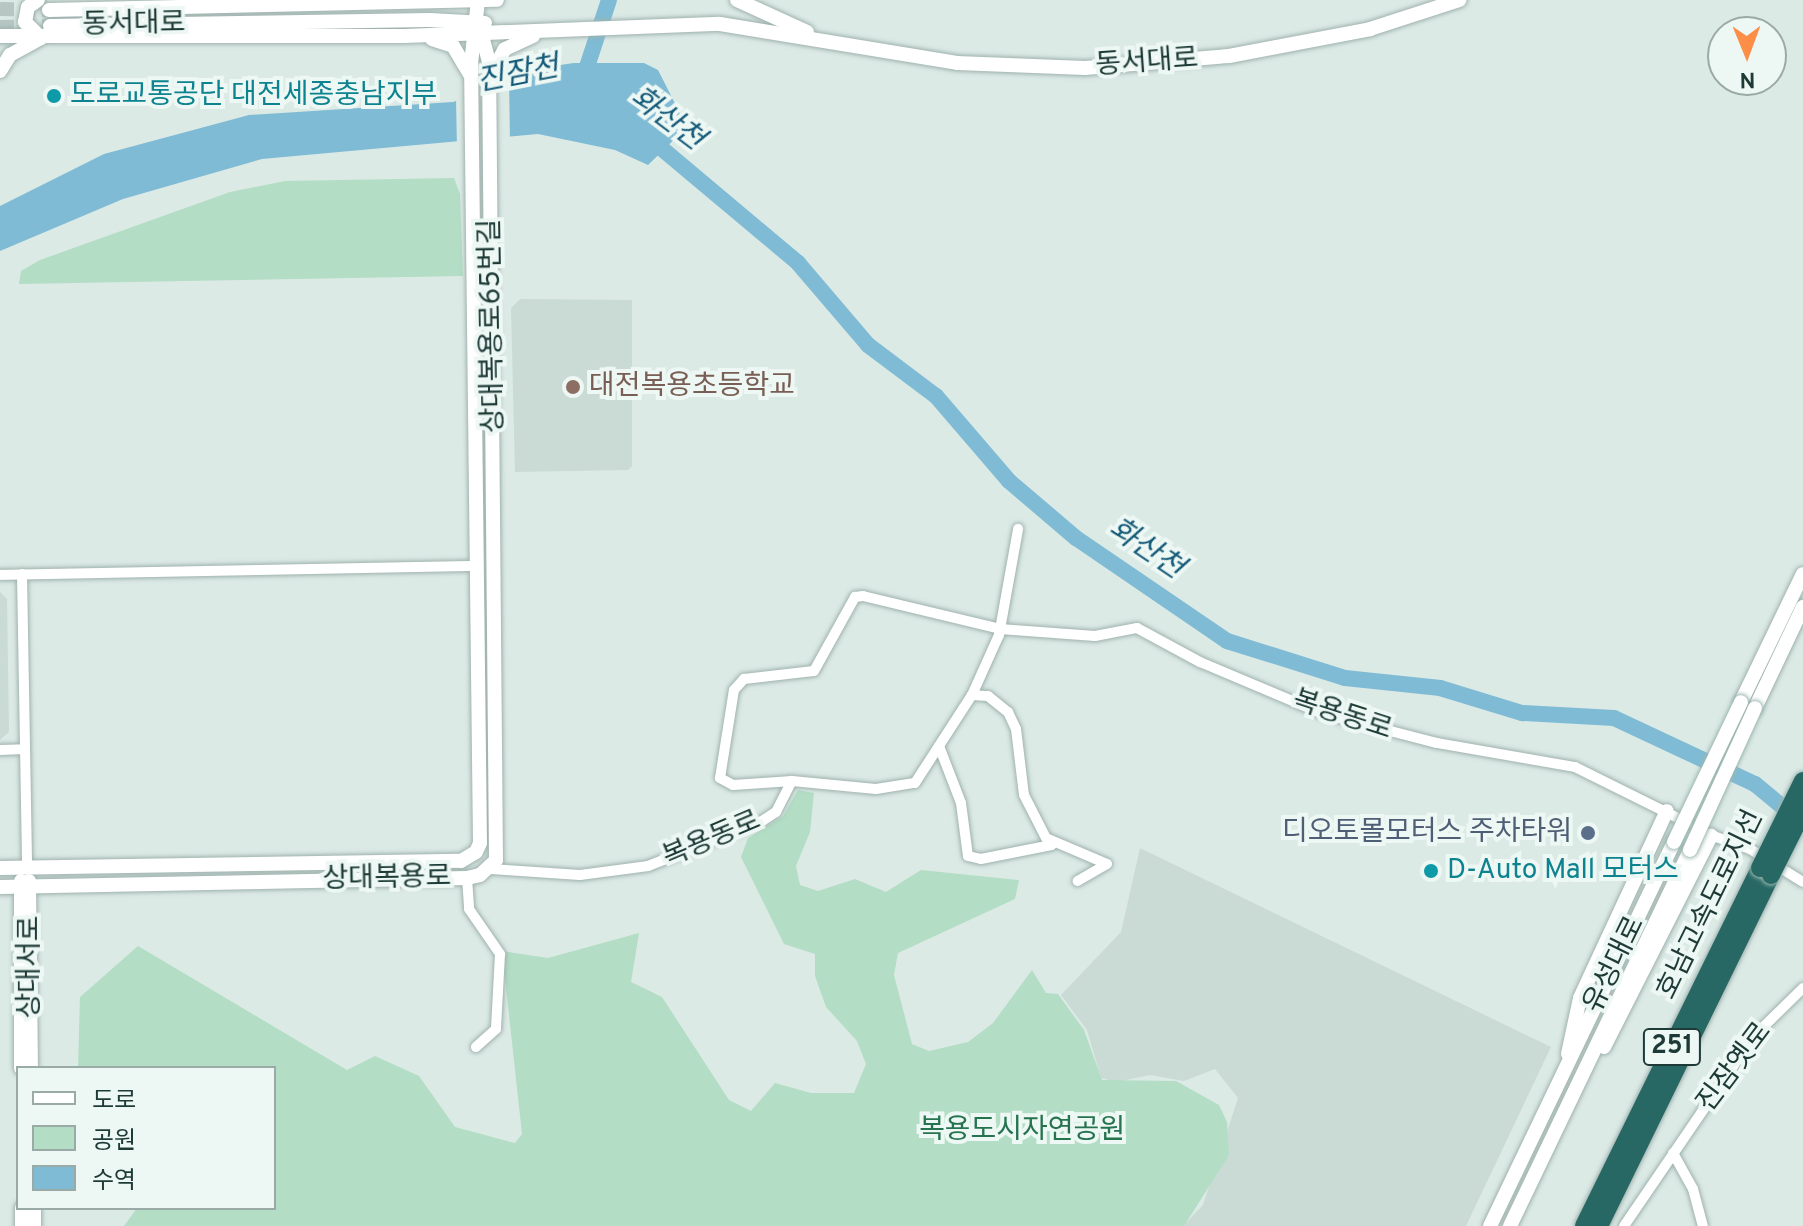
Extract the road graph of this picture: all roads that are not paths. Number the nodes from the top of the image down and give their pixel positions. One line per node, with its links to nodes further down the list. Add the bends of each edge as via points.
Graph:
1 (476, 0): 2 (street, 동서대로); 5 (street, 동서대로); 6 (street)
2 (497, 0)
3 (737, 0): 11 (street, 동서대로)
4 (1459, 0): 11 (street, 동서대로, via 1370,29 1161,65 1017,68)
5 (43, 5): 8 (street, via 28,7 25,22)
6 (479, 28): 7 (street, 동서대로); 8 (street, 동서대로); 10 (street); 12 (street, 상대복용로65번길); 13 (street, 상대복용로65번길)
7 (555, 30): 11 (street, 동서대로, via 751,26); 12 (street, via 513,42)
8 (45, 32): 9 (street); 10 (street); 14 (street, via 10,55)
9 (0, 36)
10 (404, 36): 13 (street, via 447,43)
11 (829, 43)
12 (489, 69): 21 (street, 상대복용로65번길)
13 (470, 70): 16 (street, 상대복용로65번길)
14 (0, 71)
15 (1018, 529): 23 (street)
16 (477, 566): 17 (street); 20 (street, 상대복용로65번길)
17 (22, 574): 19 (street); 26 (street)
18 (1803, 574): 47 (street, 유성대로, bridge)
19 (0, 575)
20 (478, 590): 34 (street, 상대복용로, via 480,843 469,858)
21 (495, 590): 36 (street, 상대복용로, via 499,847)
22 (1803, 607): 48 (street, 유성대로, bridge)
23 (1000, 629): 24 (street); 28 (street, 복용동로, via 855,597 814,671 744,679 734,690 720,778 733,785); 30 (street, 복용동로, via 1095,636 1137,628 1200,662 1321,713 1437,743 1575,767)
24 (972, 695): 25 (street); 33 (street, via 988,696 1008,712 1016,729 1024,795)
25 (939, 746): 28 (street, via 924,774 905,787); 33 (street, via 961,803 968,856 981,859)
26 (25, 749): 27 (street); 34 (street)
27 (0, 750)
28 (792, 781): 36 (street, 복용동로, via 776,812 762,821 648,866 580,875)
29 (1803, 781): 37 (highway, 호남고속도로지선 / 251, bridge)
30 (1667, 811): 32 (street, 복용동로); 47 (street, via 1580,998)
31 (1803, 811): 37 (highway, 호남고속도로지선 / 251, bridge)
32 (1711, 836): 40 (street, 복용동로, via 1750,849); 48 (street, via 1619,1026)
33 (1052, 845): 39 (street, via 1107,864)
34 (27, 867): 35 (street, 상대복용로); 41 (street)
35 (0, 868)
36 (491, 869): 38 (street, 상대복용로)
37 (1766, 872): 52 (highway, 호남고속도로지선 / 251); 53 (highway, 호남고속도로지선 / 251)
38 (467, 878): 41 (street, 상대복용로); 44 (street, via 469,909 500,954 493,1000 496,1029)
39 (1078, 881)
40 (1803, 882)
41 (25, 886): 42 (street, 상대복용로); 45 (street, 상대서로); 46 (street, 상대서로)
42 (0, 887)
43 (1803, 988): 49 (street, 진잠옛로, via 1753,1037)
44 (476, 1047)
45 (21, 1066)
46 (31, 1066)
47 (1566, 1066): 50 (street, 유성대로)
48 (1575, 1091): 51 (street, 유성대로)
49 (1673, 1153): 54 (street, 진잠옛로); 55 (street, via 1693,1189)
50 (1490, 1226)
51 (1510, 1226)
52 (1584, 1226)
53 (1599, 1226)
54 (1624, 1226)
55 (1703, 1226)

